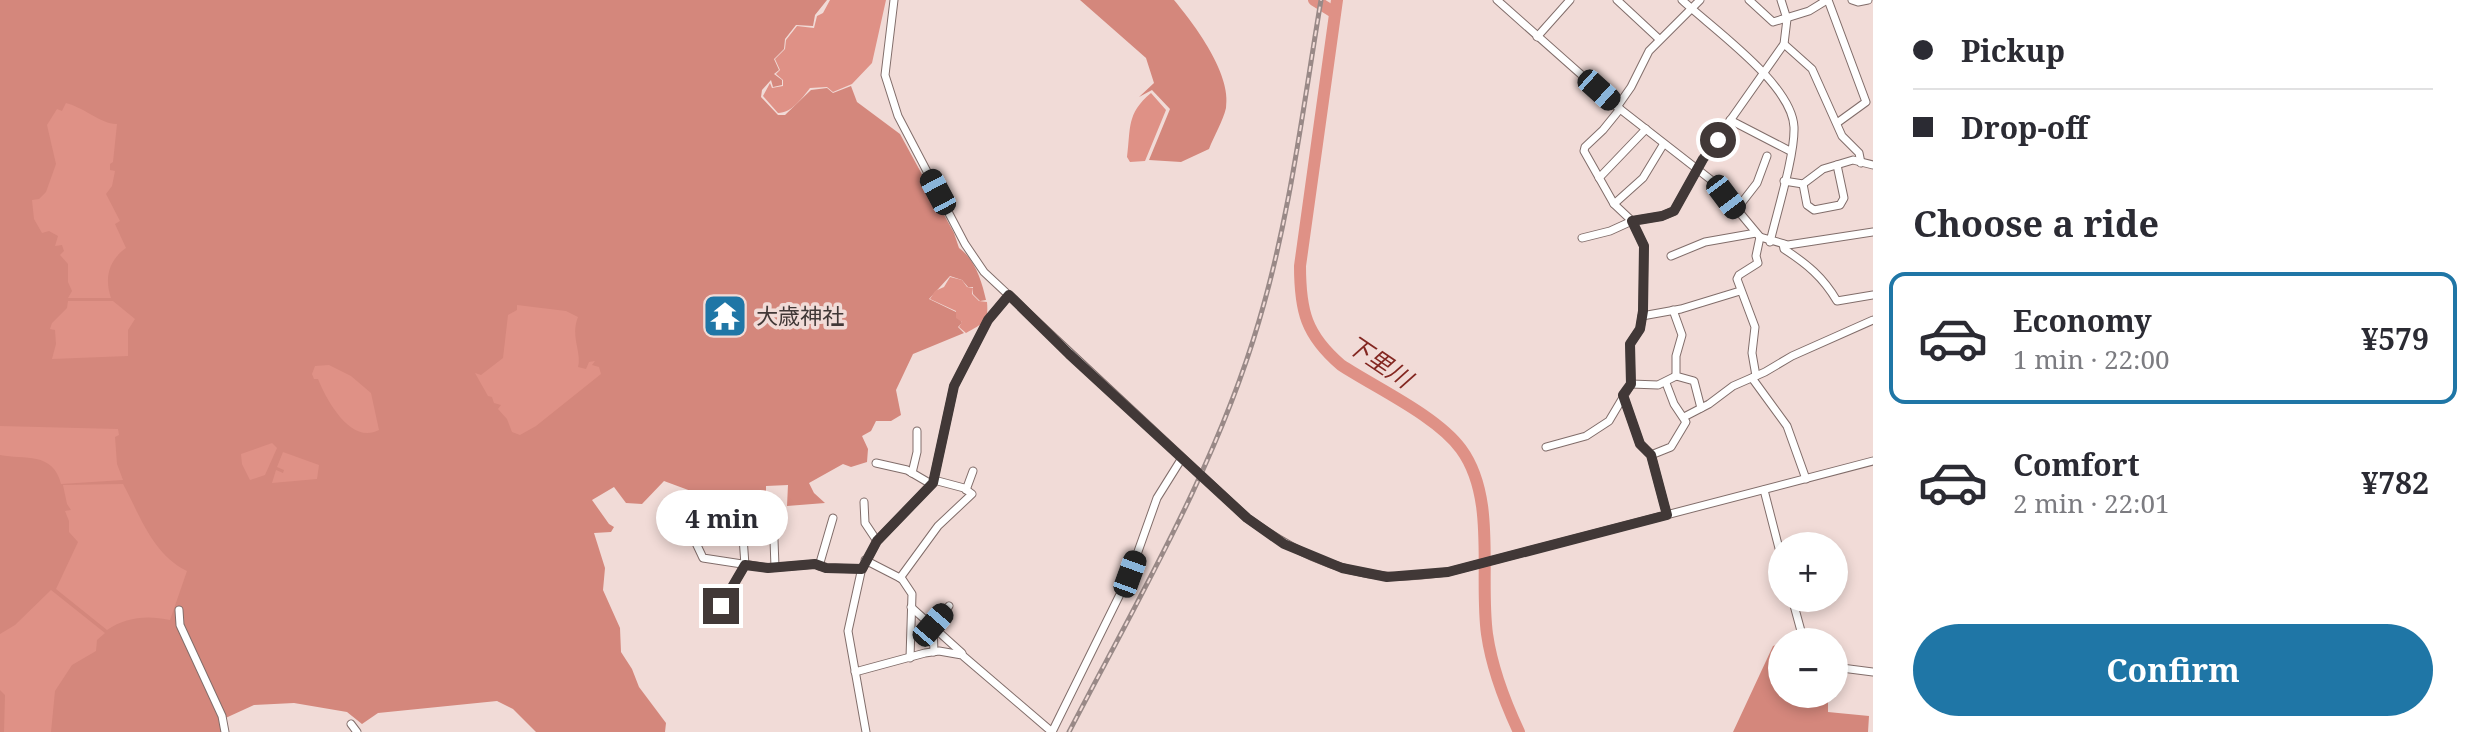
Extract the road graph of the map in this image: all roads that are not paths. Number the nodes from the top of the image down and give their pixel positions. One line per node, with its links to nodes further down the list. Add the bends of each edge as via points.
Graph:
1 (894, 0): 42 (street, via 885,75 898,116 965,244)
2 (1497, 0): 14 (street)
3 (1617, 0): 15 (street)
4 (1682, 0): 12 (street)
5 (1700, 0): 12 (street)
6 (1749, 0): 13 (street, via 1773,22)
7 (1781, 0): 13 (street)
8 (1827, 0): 13 (street); 20 (street, via 1866,102)
9 (1852, 0): 10 (street)
10 (1868, 0)
11 (1564, 2): 14 (street)
12 (1691, 9): 15 (street); 17 (street)
13 (1787, 19): 16 (street)
14 (1537, 37): 18 (street)
15 (1659, 39): 18 (street)
16 (1784, 44): 17 (street); 20 (street, via 1812,69)
17 (1764, 74): 19 (street); 23 (street, via 1792,113)
18 (1619, 108): 21 (street); 29 (street, via 1585,147)
19 (1730, 120): 23 (street); 28 (street)
20 (1837, 123): 25 (street)
21 (1646, 129): 22 (street); 29 (street)
22 (1663, 145): 28 (street); 32 (street, via 1643,178)
23 (1790, 151): 30 (street)
24 (1767, 156): 33 (street, via 1757,183)
25 (1861, 163): 26 (street); 27 (street)
26 (1837, 165): 31 (street); 31 (street, via 1844,198 1840,205 1814,210 1807,205)
27 (1873, 165)
28 (1698, 168): 33 (street); 34 (street, via 1674,211)
29 (1599, 178): 32 (street)
30 (1784, 181): 31 (street); 38 (street)
31 (1803, 184)
32 (1614, 204): 34 (street)
33 (1736, 210): 36 (street)
34 (1632, 221): 37 (street); 45 (street, via 1644,246)
35 (1873, 232): 39 (street)
36 (1758, 235): 38 (street); 40 (street, via 1705,242); 41 (street, via 1758,263 1739,275)
37 (1582, 238)
38 (1770, 242): 39 (street)
39 (1783, 244): 43 (street, via 1824,280 1837,301)
40 (1671, 256)
41 (1740, 291): 44 (street); 48 (street, via 1755,327)
42 (1009, 295): 57 (street); 63 (street, via 988,320 954,386)
43 (1873, 295)
44 (1673, 310): 45 (street); 47 (street, via 1682,335)
45 (1642, 316): 50 (street, via 1630,344)
46 (1873, 320): 48 (street)
47 (1676, 376): 49 (street); 52 (street, via 1694,381)
48 (1754, 377): 52 (street); 62 (street, via 1787,426)
49 (1666, 383): 50 (street); 53 (street)
50 (1631, 384): 51 (street)
51 (1623, 395): 55 (street, via 1609,421 1596,432); 56 (street, via 1640,444)
52 (1701, 408): 53 (street)
53 (1684, 417): 56 (street, via 1671,447)
54 (917, 431): 61 (street)
55 (1546, 447)
56 (1651, 455): 68 (street)
57 (1182, 458): 68 (street, via 1284,544 1342,568 1387,577 1448,572); 94 (street, via 1157,498 1130,574)
58 (1873, 461): 62 (street)
59 (876, 463): 61 (street)
60 (973, 471): 64 (street)
61 (912, 473): 63 (street)
62 (1806, 479): 65 (street)
63 (932, 482): 64 (street); 73 (street)
64 (966, 490): 78 (street, via 970,498 947,515)
65 (1764, 490): 68 (street); 72 (street)
66 (864, 502): 73 (street, via 865,523)
67 (764, 510): 74 (street, via 741,509)
68 (1667, 515)
69 (833, 518): 76 (street)
70 (686, 532): 74 (street, via 703,558)
71 (764, 532): 77 (street, via 774,540)
72 (1775, 532)
73 (877, 541): 75 (street)
74 (745, 565): 77 (street); 79 (street)
75 (864, 565): 76 (street); 78 (street); 88 (street, via 848,631)
76 (819, 566): 77 (street)
77 (775, 567)
78 (900, 578): 81 (street, via 912,594)
79 (721, 606)
80 (949, 606): 83 (street)
81 (911, 607): 83 (street); 86 (street)
82 (179, 610): 91 (street, via 180,625)
83 (933, 625): 84 (street); 85 (street)
84 (934, 652): 85 (street); 86 (street)
85 (962, 655): 94 (street)
86 (910, 658): 88 (street)
87 (1848, 669): 89 (street)
88 (855, 672): 93 (street)
89 (1873, 672)
90 (351, 724): 92 (street)
91 (225, 732)
92 (357, 732)
93 (866, 732)
94 (1052, 732)

